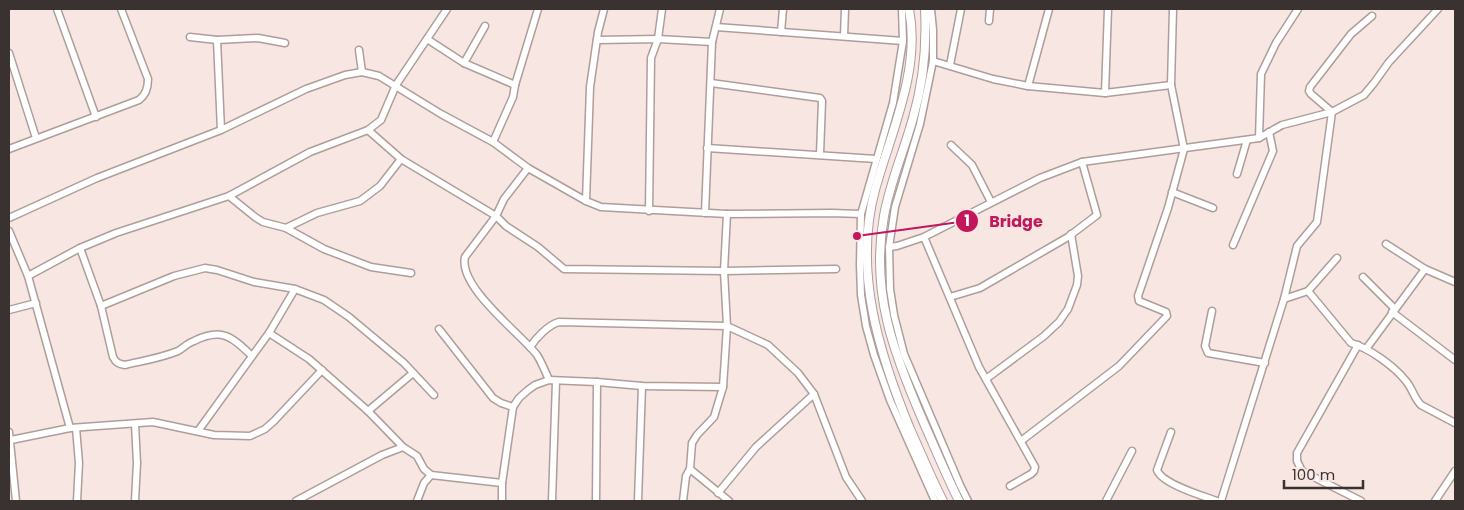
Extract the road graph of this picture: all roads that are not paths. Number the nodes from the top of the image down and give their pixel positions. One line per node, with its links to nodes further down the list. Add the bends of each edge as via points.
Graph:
1 (57, 9): 48 (street)
2 (122, 9): 48 (street, via 148,79 148,87 139,100)
3 (447, 9): 28 (street)
4 (538, 9): 43 (street)
5 (604, 9): 30 (street)
6 (662, 9): 31 (street)
7 (720, 9): 24 (street)
8 (783, 9): 25 (street)
9 (844, 9): 26 (street)
10 (902, 9): 32 (street)
11 (909, 9): 142 (main road, via 910,56 902,100 870,214 868,285 878,340 895,392)
12 (925, 9): 134 (main road, via 927,42 923,78 884,216 881,279 891,340 901,370)
13 (932, 9): 37 (street)
14 (961, 9): 39 (street)
15 (990, 9): 22 (street)
16 (1049, 9): 45 (street)
17 (1108, 9): 46 (street)
18 (1173, 9): 44 (street)
19 (1298, 9): 53 (street, via 1261,74)
20 (1438, 9): 47 (street, via 1389,62 1364,95)
21 (1372, 16): 47 (street, via 1352,34 1310,87 1311,94)
22 (989, 21)
23 (486, 26): 38 (street)
24 (716, 27): 25 (street); 33 (street)
25 (781, 32): 26 (street)
26 (844, 36): 32 (street)
27 (190, 37): 29 (street)
28 (427, 39): 38 (street); 42 (street)
29 (217, 40): 34 (street, via 258,38); 49 (street)
30 (597, 40): 31 (street); 68 (street, via 590,87)
31 (658, 40): 33 (street); 71 (street, via 651,58)
32 (903, 41): 62 (street, via 892,103)
33 (712, 42): 41 (street)
34 (285, 44)
35 (359, 50): 40 (street)
36 (9, 53): 52 (street)
37 (933, 61): 39 (street); 83 (street, via 920,124 894,207)
38 (464, 62): 43 (street)
39 (950, 65): 45 (street)
40 (362, 72): 42 (street); 49 (street, via 306,89)
41 (711, 83): 57 (street); 60 (street, via 820,98)
42 (396, 85): 50 (street, via 381,120); 55 (street)
43 (514, 85): 55 (street, via 513,97)
44 (1171, 85): 46 (street); 59 (street)
45 (1028, 86): 46 (street)
46 (1105, 93)
47 (1332, 112): 51 (street, via 1282,125); 96 (street, via 1317,222 1297,246)
48 (96, 116): 52 (street)
49 (220, 130): 76 (street, via 97,178)
50 (368, 130): 61 (street); 67 (street, via 310,152)
51 (1269, 132): 53 (street); 82 (street, via 1273,151)
52 (36, 138): 58 (street)
53 (1259, 138): 54 (street)
54 (1247, 140): 59 (street); 65 (street)
55 (493, 142): 64 (street)
56 (951, 145): 69 (street, via 972,165)
57 (707, 148): 60 (street); 72 (street)
58 (9, 149)
59 (1184, 149): 63 (street); 66 (street)
60 (820, 154): 62 (street)
61 (401, 159): 75 (street); 77 (street, via 380,186 360,200 317,213)
62 (876, 159): 74 (street)
63 (1082, 162): 69 (street); 79 (street, via 1097,214)
64 (528, 168): 68 (street); 75 (street, via 504,199)
65 (1236, 174)
66 (1172, 192): 70 (street); 130 (street, via 1138,296 1139,301 1166,312 1167,316 1118,366)
67 (229, 196): 77 (street, via 263,222); 84 (street)
68 (586, 201): 71 (street, via 601,207)
69 (990, 202): 80 (street)
70 (1213, 208)
71 (649, 211): 72 (street)
72 (705, 213): 73 (street)
73 (727, 214): 74 (street); 88 (street)
74 (861, 214): 142 (street, via 860,266 866,326 874,355 890,400)
75 (496, 216): 88 (street, via 564,269); 106 (street, via 465,257 464,265 472,283 493,311)
76 (9, 218)
77 (286, 228): 89 (street, via 324,249 363,264)
78 (9, 231): 90 (street)
79 (1071, 234): 95 (street, via 980,288); 114 (street, via 1078,276 1068,309 1044,336)
80 (924, 237): 83 (street); 95 (street)
81 (1386, 244): 86 (street)
82 (1233, 245)
83 (889, 247): 134 (street, via 890,289 904,354)
84 (80, 248): 90 (street); 98 (street)
85 (1338, 258): 94 (street)
86 (1425, 268): 92 (street); 100 (street)
87 (836, 269): 88 (street)
88 (724, 271): 102 (street)
89 (411, 273)
90 (28, 276): 97 (street)
91 (1363, 278): 100 (street)
92 (1455, 282)
93 (294, 289): 98 (street, via 205,268 174,276); 104 (street); 112 (street, via 324,300 343,313)
94 (1308, 292): 96 (street); 105 (street, via 1351,343)
95 (950, 297): 114 (street)
96 (1284, 299): 110 (street)
97 (36, 303): 99 (street); 125 (street)
98 (101, 306): 108 (street, via 115,361 119,364 164,355 202,337 224,335 233,338)
99 (9, 310)
100 (1394, 310): 107 (street); 109 (street)
101 (1212, 311): 110 (street, via 1205,346 1208,353)
102 (727, 326): 106 (street, via 557,322); 118 (street); 119 (street, via 768,345 798,373)
103 (439, 329): 121 (street, via 494,398)
104 (269, 334): 108 (street); 111 (street)
105 (1358, 345): 107 (street); 160 (street, via 1297,453 1297,461 1302,471)
106 (530, 348): 113 (street, via 543,365)
107 (1366, 349): 123 (street, via 1401,376 1416,400)
108 (252, 356): 126 (street)
109 (1455, 360)
110 (1265, 363): 159 (street)
111 (322, 370): 122 (street); 126 (street, via 274,421 257,434 224,435)
112 (413, 373): 120 (street); 122 (street)
113 (548, 380): 115 (street); 121 (street, via 528,390)
114 (986, 380): 130 (street)
115 (556, 381): 116 (street); 149 (street)
116 (597, 382): 117 (street); 150 (street)
117 (642, 386): 118 (street); 151 (street)
118 (723, 387): 135 (street, via 714,417 692,444)
119 (814, 394): 141 (street, via 756,447); 154 (street, via 846,477)
120 (434, 395)
121 (513, 407): 138 (street)
122 (368, 411): 131 (street)
123 (1455, 423)
124 (135, 424): 125 (street); 126 (street, via 153,422); 145 (street)
125 (73, 428): 129 (street); 144 (street, via 79,463)
126 (198, 431)
127 (9, 432): 129 (street)
128 (1171, 432): 158 (street, via 1158,473 1174,484)
129 (11, 440): 133 (street)
130 (1020, 441): 139 (street, via 1035,467 1034,471)
131 (403, 447): 137 (street, via 417,456); 146 (street)
132 (1132, 451): 157 (street)
133 (10, 453): 143 (street)
134 (946, 463): 140 (main road); 156 (street)
135 (690, 469): 141 (street); 152 (street)
136 (1455, 472): 161 (street)
137 (431, 475): 138 (street); 147 (street)
138 (502, 483): 148 (street)
139 (1010, 486)
140 (954, 492): 142 (main road); 155 (main road)
141 (718, 493): 153 (street)
142 (940, 500)
143 (16, 501)
144 (77, 501)
145 (135, 501)
146 (296, 501)
147 (417, 501)
148 (502, 501)
149 (552, 501)
150 (596, 501)
151 (638, 501)
152 (683, 501)
153 (729, 501)
154 (862, 501)
155 (959, 501)
156 (968, 501)
157 (1106, 501)
158 (1217, 501)
159 (1221, 501)
160 (1361, 501)
161 (1435, 501)

